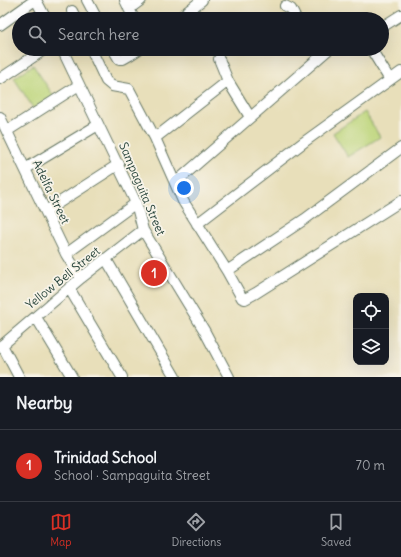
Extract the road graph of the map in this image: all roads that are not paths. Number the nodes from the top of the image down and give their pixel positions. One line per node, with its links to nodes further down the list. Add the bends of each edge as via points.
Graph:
1 (36, 0): 7 (street); 8 (street)
2 (87, 0): 9 (street)
3 (141, 0): 5 (street)
4 (202, 0): 10 (street)
5 (127, 4)
6 (285, 6): 11 (street)
7 (19, 12)
8 (42, 12)
9 (93, 12)
10 (187, 12)
11 (292, 12)
12 (401, 15): 14 (street)
13 (12, 17): 15 (street)
14 (389, 23)
15 (0, 25)
16 (34, 56): 25 (street)
17 (65, 56): 28 (street, Sampaguita Street)
18 (94, 56): 33 (street, via 106,81 112,86 129,89)
19 (116, 56): 20 (street, via 122,59)
20 (127, 56)
21 (312, 56): 30 (street, via 292,82)
22 (375, 56): 26 (street)
23 (219, 59): 27 (street)
24 (401, 72): 26 (street)
25 (0, 79)
26 (390, 80): 41 (street)
27 (228, 81): 30 (street); 33 (street)
28 (79, 85): 31 (street, Sampaguita Street); 32 (street)
29 (0, 117): 32 (street, Adelfa Street)
30 (250, 117): 37 (street)
31 (98, 125): 35 (street, Sampaguita Street); 36 (street)
32 (7, 131): 36 (street, Adelfa Street)
33 (155, 138): 37 (street)
34 (401, 148): 45 (street, via 305,219)
35 (119, 164): 39 (street, Sampaguita Street); 40 (street)
36 (25, 169): 40 (street, Adelfa Street)
37 (175, 183): 41 (street)
38 (401, 201): 45 (street, via 245,299 240,296)
39 (136, 203): 42 (street, Sampaguita Street); 43 (street)
40 (46, 211): 43 (street, Adelfa Street)
41 (197, 224): 45 (street)
42 (143, 230): 44 (street, Yellow Bell Street); 54 (street, Sampaguita Street, via 204,330)
43 (66, 254): 46 (street, Adelfa Street)
44 (106, 259): 46 (street, Yellow Bell Street); 53 (street)
45 (227, 271)
46 (81, 278): 47 (street, Yellow Bell Street)
47 (69, 288): 48 (street, Yellow Bell Street); 52 (street)
48 (36, 317): 49 (street, Yellow Bell Street); 51 (street)
49 (1, 346): 50 (street)
50 (20, 377)
51 (72, 377)
52 (122, 377)
53 (175, 377)
54 (229, 377)

